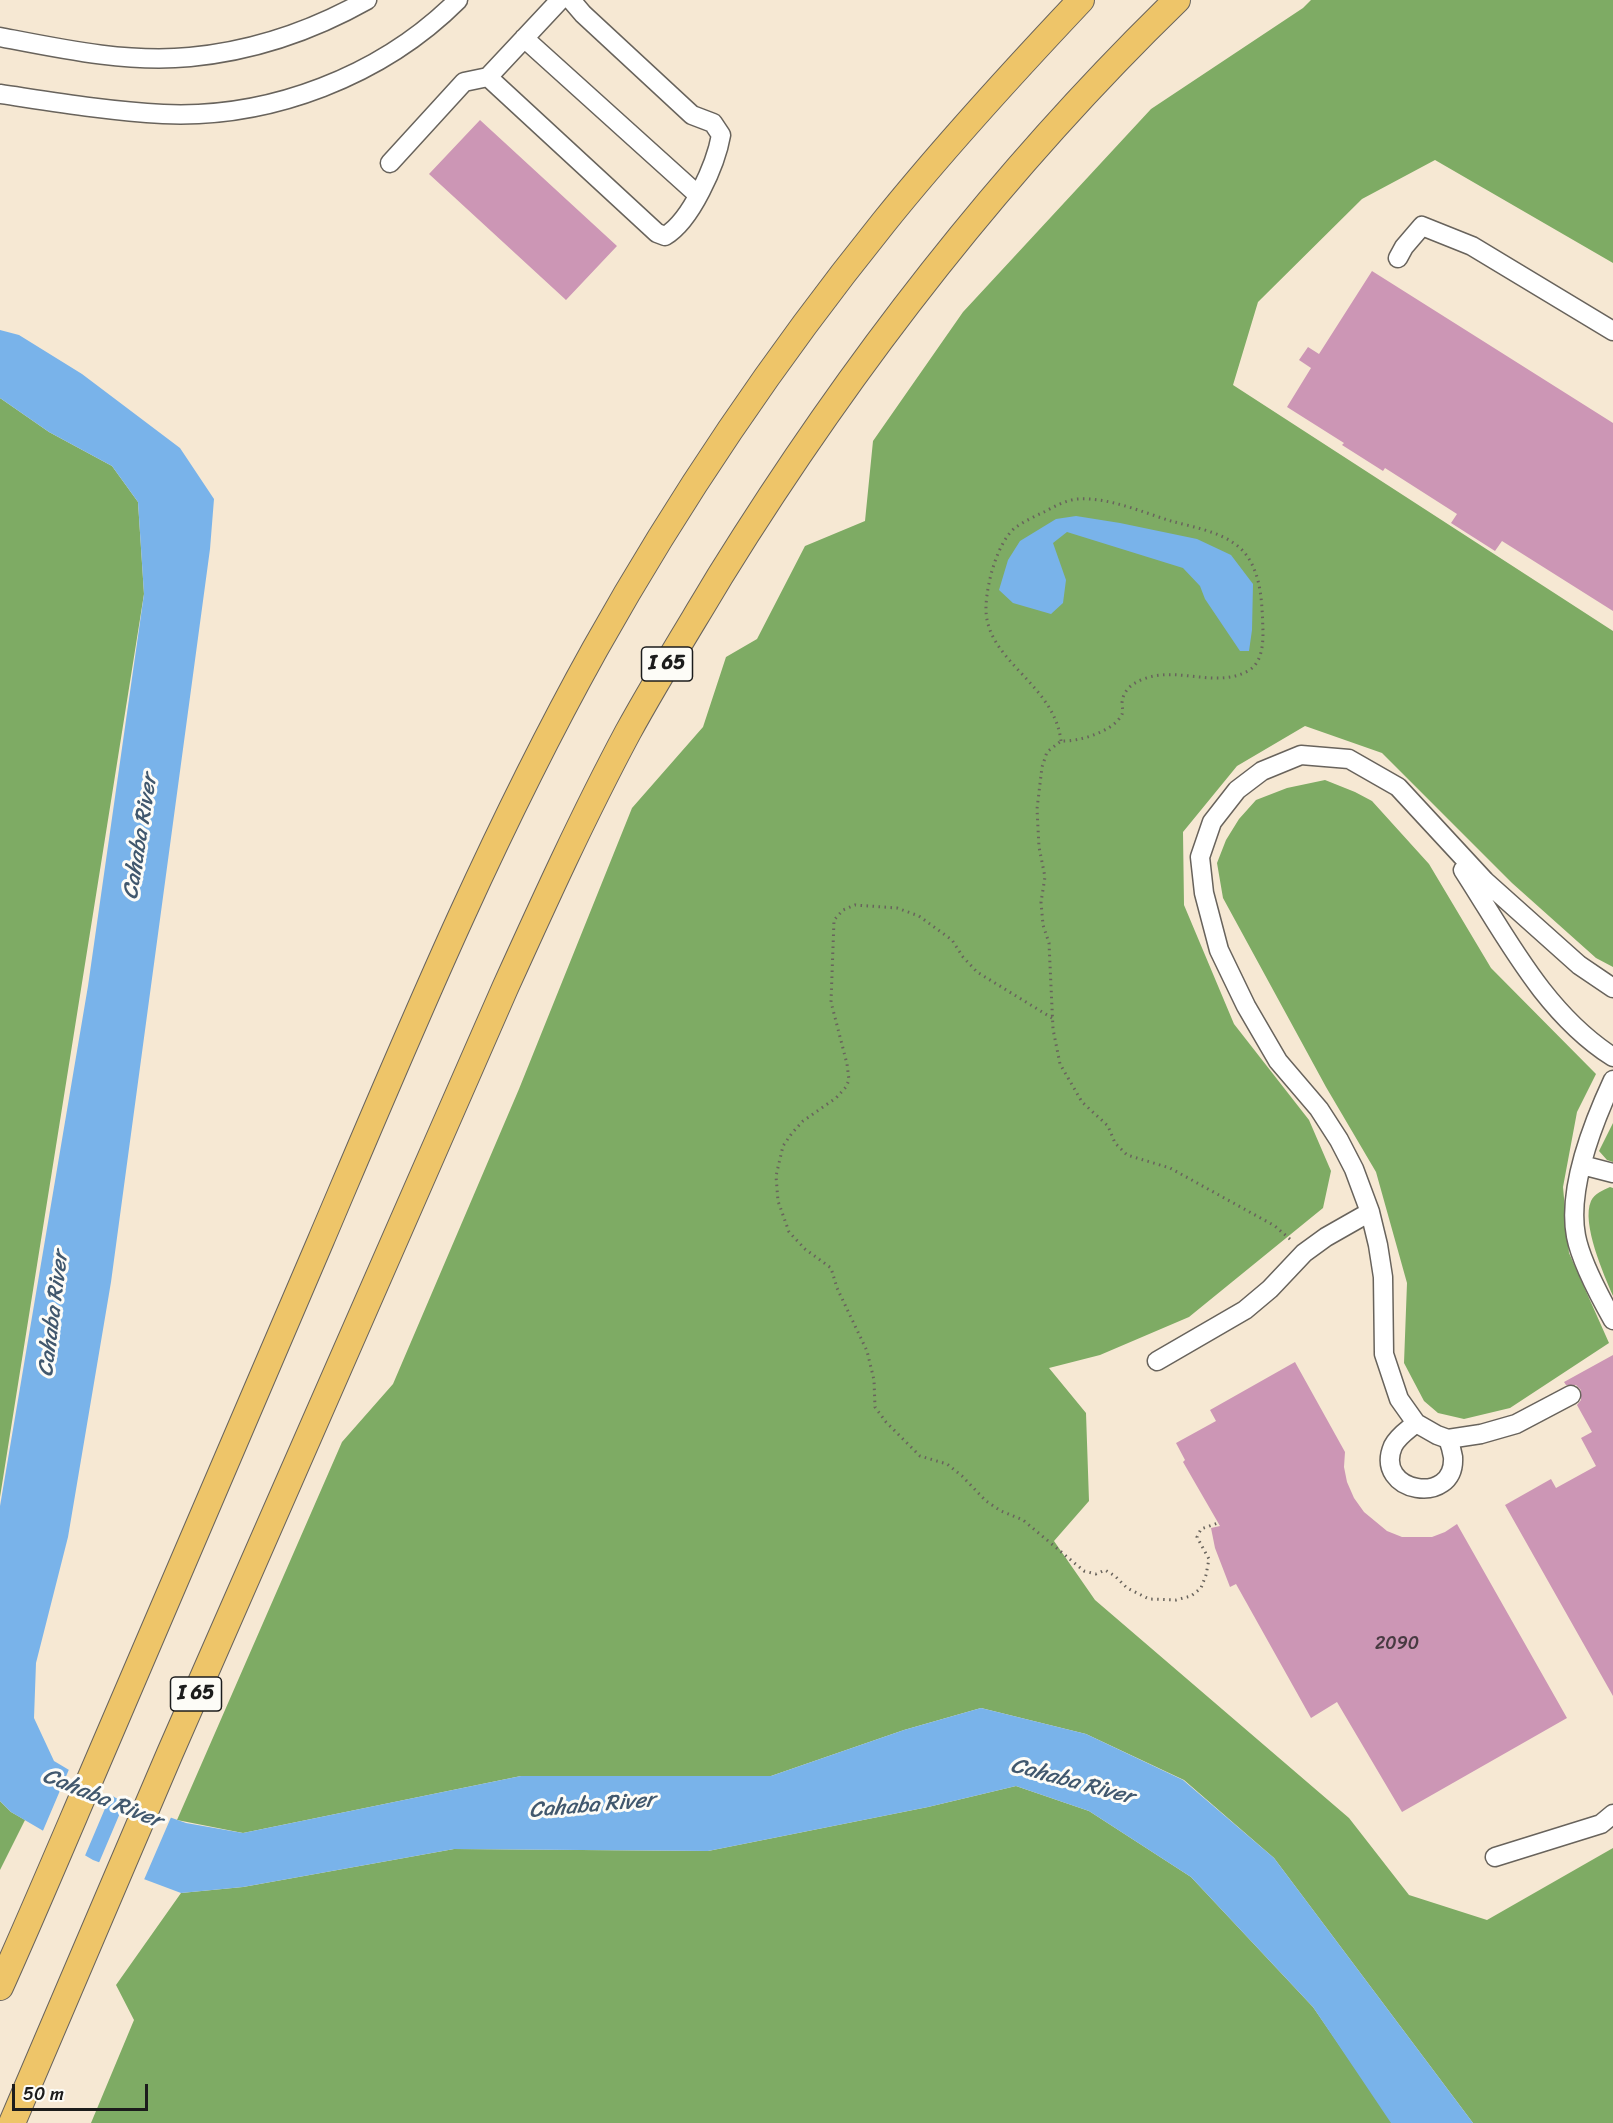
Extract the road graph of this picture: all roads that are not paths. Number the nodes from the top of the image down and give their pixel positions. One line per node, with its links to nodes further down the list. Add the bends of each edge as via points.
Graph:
1 (367, 0): 6 (street, via 281,39 188,57 104,54)
2 (458, 0): 9 (street, via 394,51 358,71 262,106 165,114)
3 (1082, 0): 28 (highway, via 956,136 887,218 774,367 628,592 537,756 409,1030)
4 (1177, 0): 29 (highway, I 65, via 1114,63 980,213 911,300 754,521 629,731 560,866)
5 (559, 1): 7 (street); 11 (street, via 583,14 692,115 713,123 721,135)
6 (0, 37)
7 (524, 38): 8 (street); 11 (street)
8 (488, 77): 10 (street, via 464,82); 11 (street, via 657,233 665,236 675,230)
9 (0, 94)
10 (390, 163)
11 (698, 195)
12 (1398, 258): 13 (street, via 1422,226 1472,246)
13 (1613, 331)
14 (1436, 828): 15 (street, via 1526,919 1579,965); 16 (street, via 1523,965 1556,1006); 20 (street, via 1398,786 1349,759 1301,755 1262,771 1237,790 1212,822 1200,857 1204,893 1219,950 1278,1061 1319,1109 1339,1140)
15 (1613, 988)
16 (1613, 1057)
17 (1613, 1080): 18 (street)
18 (1582, 1165): 19 (street); 21 (street, via 1575,1202 1576,1236 1593,1284)
19 (1613, 1173)
20 (1370, 1212): 22 (street, via 1304,1253 1245,1310); 24 (street, via 1383,1277 1384,1354 1399,1399)
21 (1613, 1320)
22 (1157, 1361)
23 (1571, 1395): 25 (street, via 1516,1424)
24 (1416, 1423): 25 (street); 25 (street, via 1400,1436 1391,1454 1395,1474 1410,1487 1431,1488 1447,1477 1453,1457)
25 (1448, 1439)
26 (1613, 1814): 27 (street, via 1601,1824)
27 (1495, 1857)
28 (0, 1987)
29 (12, 2123)

